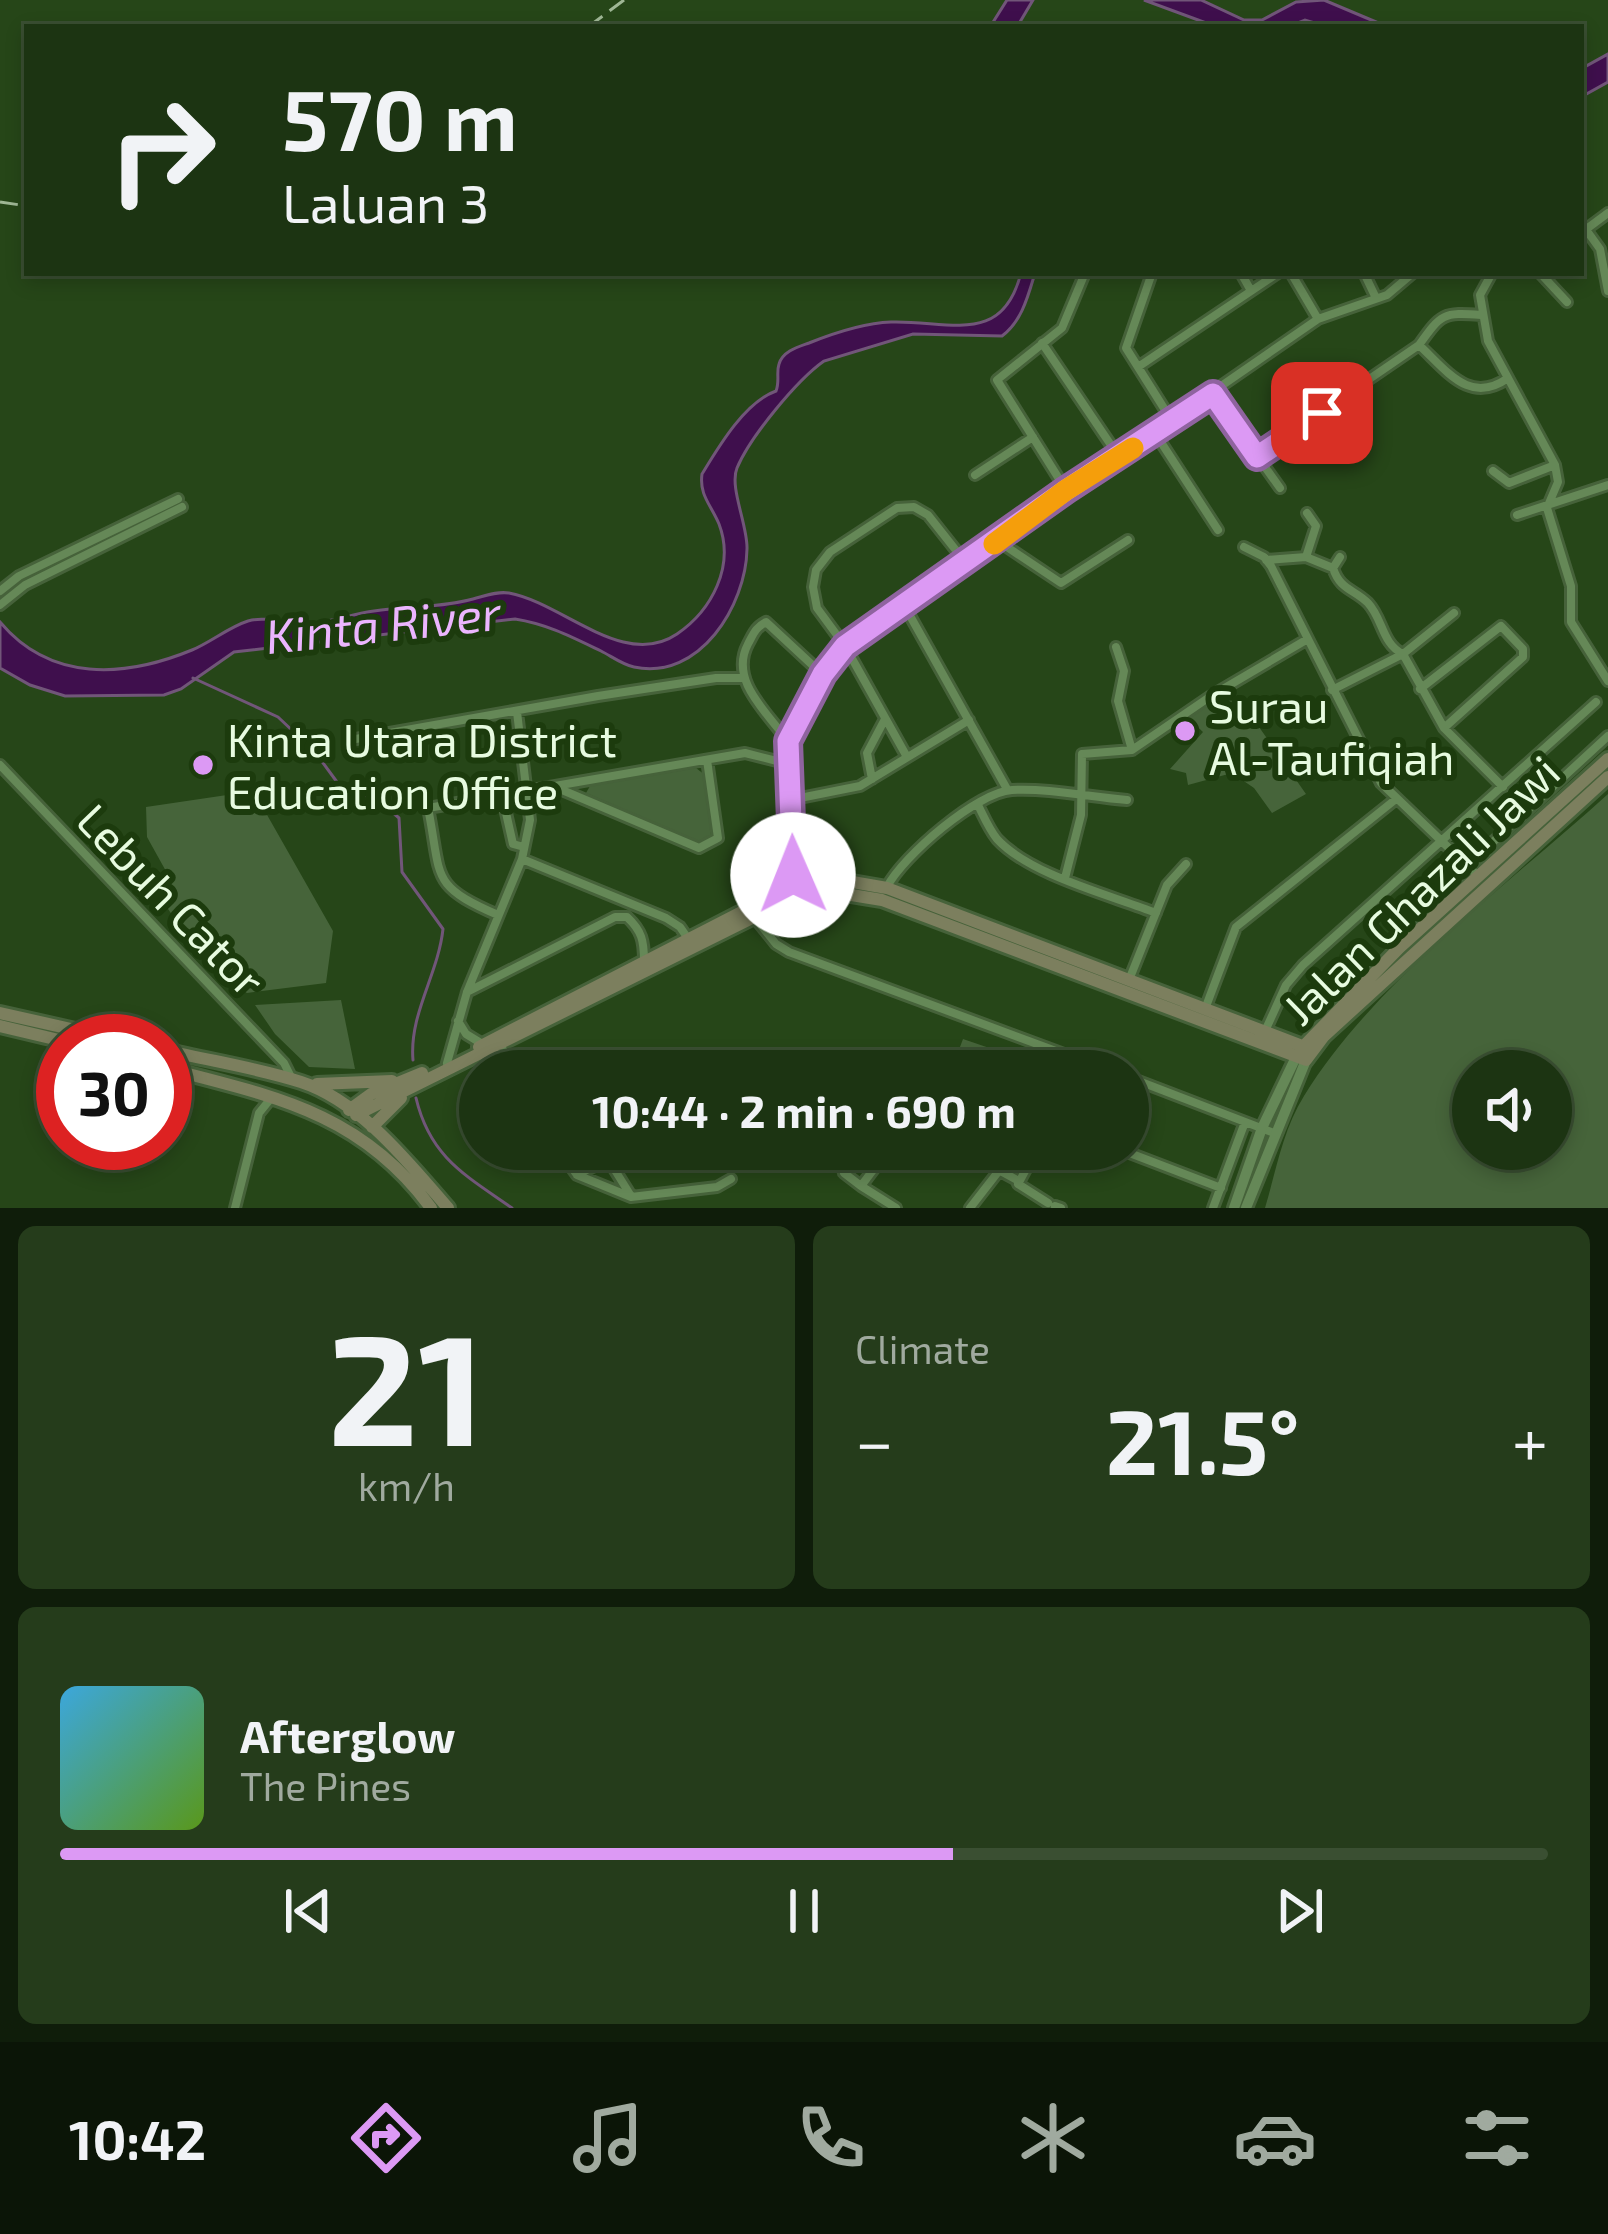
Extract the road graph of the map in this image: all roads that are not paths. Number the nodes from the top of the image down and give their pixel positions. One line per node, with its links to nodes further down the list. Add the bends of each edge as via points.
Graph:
1 (1608, 213): 2 (street)
2 (1584, 232): 3 (street)
3 (1604, 248): 14 (street)
4 (1084, 276): 19 (street, via 1066,322)
5 (1151, 276): 21 (street, via 1126,348)
6 (1242, 276): 13 (street)
7 (1272, 276): 13 (street)
8 (1294, 276): 18 (street)
9 (1365, 276): 15 (street)
10 (1409, 276): 15 (street)
11 (1490, 276): 17 (street)
12 (1543, 276): 16 (street)
13 (1250, 289): 21 (street)
14 (1608, 291)
15 (1375, 296): 18 (street)
16 (1567, 302)
17 (1481, 315): 20 (street, via 1448,313); 22 (street)
18 (1318, 319): 23 (street)
19 (1042, 343): 26 (street, via 997,383); 27 (street)
20 (1419, 345): 22 (street, via 1465,385 1492,389); 28 (street)
21 (1138, 367): 24 (street)
22 (1508, 377): 29 (street)
23 (1213, 394): 24 (street); 28 (street)
24 (1172, 421): 25 (street)
25 (1155, 433): 27 (street); 38 (street)
26 (1033, 437): 31 (street); 34 (street)
27 (1119, 457): 34 (street)
28 (1257, 457): 33 (street)
29 (1555, 465): 30 (street, via 1509,483); 35 (street, via 1558,482)
30 (1493, 471)
31 (975, 476)
32 (1608, 485): 35 (street)
33 (1280, 488)
34 (1066, 490): 40 (street)
35 (1547, 508): 37 (street); 57 (street, via 1571,586 1571,622)
36 (1306, 514): 42 (street, via 1316,526)
37 (1517, 514)
38 (1218, 530)
39 (1128, 540): 40 (street, via 1060,583)
40 (998, 541): 45 (street)
41 (1244, 547): 44 (street)
42 (1306, 557): 44 (street); 46 (street)
43 (1340, 557): 46 (street)
44 (1266, 560): 51 (street)
45 (966, 563): 49 (street); 52 (street, via 914,507 897,508 845,543 816,570 813,587 817,608)
46 (1333, 568): 54 (street)
47 (0, 591): 48 (street, via 180,503)
48 (0, 605)
49 (904, 605): 52 (street); 63 (street)
50 (1454, 613): 54 (street)
51 (1306, 640): 59 (street); 68 (street)
52 (845, 646): 55 (street); 62 (street)
53 (1116, 647): 68 (street, via 1124,671 1118,701)
54 (1403, 654): 58 (street); 59 (street)
55 (823, 674): 56 (street, via 766,622 740,659); 67 (street)
56 (742, 678): 61 (street); 67 (street)
57 (1608, 680)
58 (1420, 689): 64 (street); 64 (street, via 1501,626 1523,649)
59 (1332, 691): 82 (street)
60 (1596, 702): 77 (street)
61 (517, 712): 66 (street); 79 (street)
62 (886, 719): 69 (street); 75 (street, via 867,753)
63 (969, 720): 69 (street); 78 (street)
64 (1444, 728): 77 (street)
65 (1608, 736): 92 (street, Jalan Ghazali Jawi)
66 (350, 740)
67 (788, 741): 72 (street)
68 (1132, 750): 81 (street, via 1082,754)
69 (907, 757): 75 (street)
70 (1608, 759): 93 (main road, Jalan Ghazali Jawi)
71 (707, 760): 72 (street, via 745,753); 76 (street); 76 (street, via 718,838 699,848)
72 (789, 764): 83 (street)
73 (0, 765): 124 (street, Lebuh Cator)
74 (1608, 777): 91 (main road, Jalan Ghazali Jawi)
75 (872, 779): 83 (street)
76 (553, 787): 79 (street)
77 (1503, 787): 86 (street)
78 (1007, 789): 81 (street); 85 (street)
79 (530, 791): 80 (street); 87 (street)
80 (502, 796): 87 (street, via 513,844); 102 (street, via 428,808 442,882)
81 (1082, 796): 84 (street); 94 (street)
82 (1396, 798): 86 (street); 109 (street, via 1236,927)
83 (790, 800): 88 (street)
84 (1126, 800)
85 (978, 805): 94 (street, via 1010,850); 96 (street, via 921,842)
86 (1444, 839): 92 (street); 115 (street, via 1294,973)
87 (524, 848): 89 (street)
88 (793, 853): 95 (street); 95 (street, via 793,875)
89 (521, 859): 102 (street); 104 (street, via 665,918)
90 (1186, 864): 101 (street)
91 (1510, 864): 93 (main road); 99 (main road, Jalan Ghazali Jawi)
92 (1468, 865): 93 (street)
93 (1478, 876): 99 (main road); 105 (main road, Jalan Ghazali Jawi)
94 (1065, 878): 101 (street)
95 (806, 882): 96 (main road); 97 (main road); 100 (main road)
96 (886, 888): 98 (main road); 107 (main road)
97 (827, 891): 98 (main road); 100 (main road)
98 (860, 895): 120 (main road)
99 (1460, 911): 103 (main road, Jalan Ghazali Jawi)
100 (751, 913): 104 (main road); 117 (main road); 119 (street, via 789,952)
101 (1156, 913): 107 (street)
102 (498, 915): 108 (street)
103 (1431, 938): 105 (main road); 120 (main road, Jalan Ghazali Jawi)
104 (688, 940): 106 (main road)
105 (1399, 948): 110 (main road, Jalan Ghazali Jawi)
106 (644, 963): 108 (street, via 638,927 615,917); 117 (main road)
107 (1129, 980): 109 (main road)
108 (467, 992): 112 (street)
109 (1205, 1009): 115 (main road)
110 (1337, 1009): 115 (main road, via 1301,1032); 120 (main road, Jalan Ghazali Jawi)
111 (0, 1012): 113 (main road)
112 (458, 1019): 117 (street, via 466,1034); 122 (street)
113 (36, 1020)
114 (0, 1026): 116 (main road)
115 (1259, 1028): 120 (main road)
116 (36, 1035)
117 (494, 1043): 118 (street); 122 (main road); 125 (main road)
118 (499, 1050)
119 (1042, 1050)
120 (1305, 1053): 132 (street, Jalan Ghazali Jawi)
121 (192, 1056): 124 (main road)
122 (447, 1063): 125 (main road)
123 (192, 1075): 127 (main road)
124 (298, 1081): 125 (main road); 129 (main road)
125 (410, 1082): 129 (main road, via 371,1094); 131 (main road)
126 (1149, 1085): 130 (street)
127 (274, 1096): 128 (main road); 150 (street, via 259,1113)
128 (289, 1100): 129 (main road); 147 (main road, via 372,1148)
129 (351, 1113): 131 (main road); 147 (main road)
130 (1245, 1122): 132 (street); 146 (street)
131 (373, 1126): 152 (main road)
132 (1268, 1130): 156 (street, Jalan Ghazali Jawi); 157 (street)
133 (1149, 1160): 146 (street)
134 (573, 1170): 142 (street)
135 (587, 1170): 142 (street)
136 (614, 1170): 148 (street)
137 (846, 1170): 145 (street)
138 (873, 1170): 145 (street)
139 (995, 1170): 141 (street)
140 (1023, 1170): 144 (street)
141 (998, 1172): 144 (street); 154 (street)
142 (577, 1175): 148 (street)
143 (731, 1179): 148 (street)
144 (1017, 1180): 149 (street)
145 (861, 1186): 153 (street)
146 (1221, 1188): 155 (street)
147 (420, 1194): 151 (main road)
148 (632, 1197)
149 (1054, 1206)
150 (235, 1208)
151 (431, 1208)
152 (448, 1208)
153 (896, 1208)
154 (970, 1208)
155 (1214, 1208)
156 (1234, 1208)
157 (1246, 1208)

